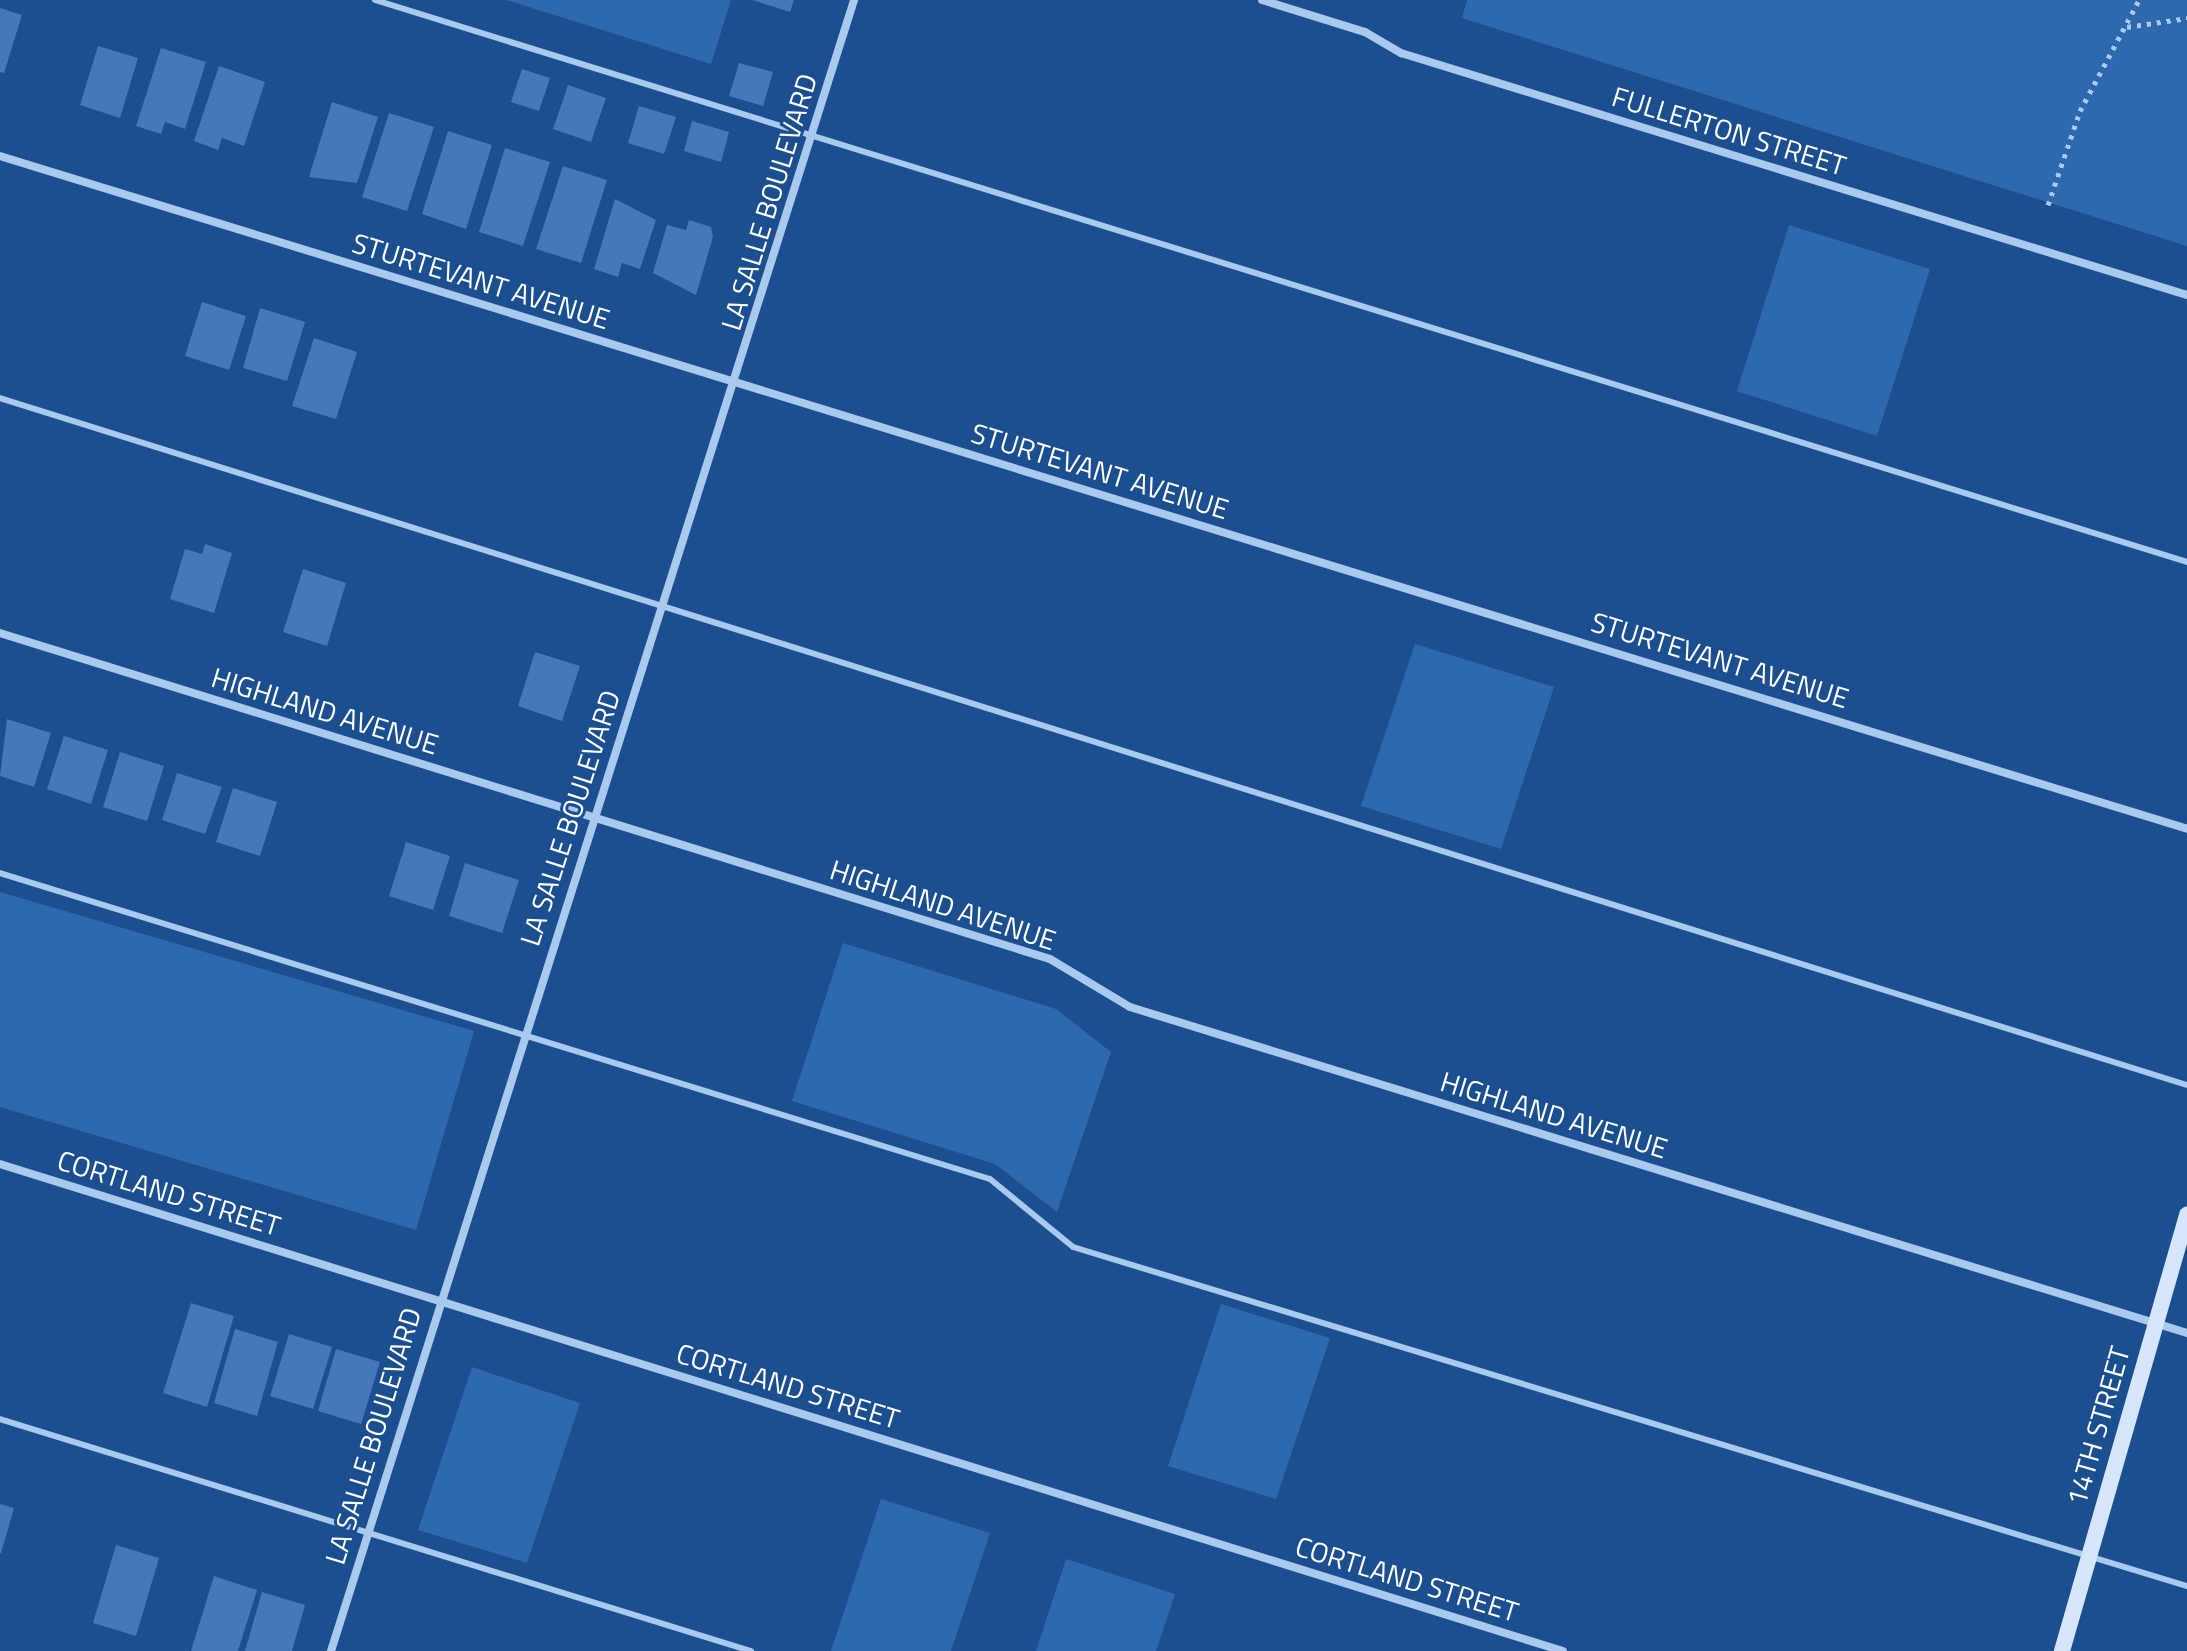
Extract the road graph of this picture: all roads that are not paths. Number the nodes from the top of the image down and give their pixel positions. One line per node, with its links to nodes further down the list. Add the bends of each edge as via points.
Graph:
1 (375, 0): 4 (lane)
2 (854, 0): 4 (street, LA SALLE BOULEVARD)
3 (1262, 0): 6 (street, FULLERTON STREET, via 1365,32 1401,53)
4 (810, 136): 7 (street, LA SALLE BOULEVARD); 9 (lane)
5 (0, 156): 7 (street, STURTEVANT AVENUE)
6 (2187, 295)
7 (737, 383): 10 (street, LA SALLE BOULEVARD); 13 (street, STURTEVANT AVENUE)
8 (0, 398): 10 (lane)
9 (2187, 562)
10 (661, 602): 12 (street, LA SALLE BOULEVARD); 16 (lane)
11 (0, 633): 12 (street, HIGHLAND AVENUE)
12 (597, 820): 15 (street, LA SALLE BOULEVARD); 20 (street, HIGHLAND AVENUE, via 1050,959 1130,1007)
13 (2187, 829)
14 (0, 873): 15 (lane)
15 (520, 1036): 19 (street, LA SALLE BOULEVARD); 24 (lane, via 990,1179 1073,1247)
16 (2187, 1085)
17 (0, 1164): 19 (street, CORTLAND STREET)
18 (2187, 1215): 20 (street, 14TH STREET)
19 (438, 1299): 23 (street, LA SALLE BOULEVARD); 28 (street, CORTLAND STREET)
20 (2154, 1322): 21 (street, HIGHLAND AVENUE); 24 (street, 14TH STREET)
21 (2187, 1333)
22 (0, 1419): 23 (lane)
23 (367, 1533): 26 (street, LA SALLE BOULEVARD); 27 (lane)
24 (2089, 1555): 25 (lane); 29 (street, 14TH STREET)
25 (2187, 1586)
26 (331, 1651)
27 (751, 1651)
28 (1563, 1651)
29 (2062, 1651)

